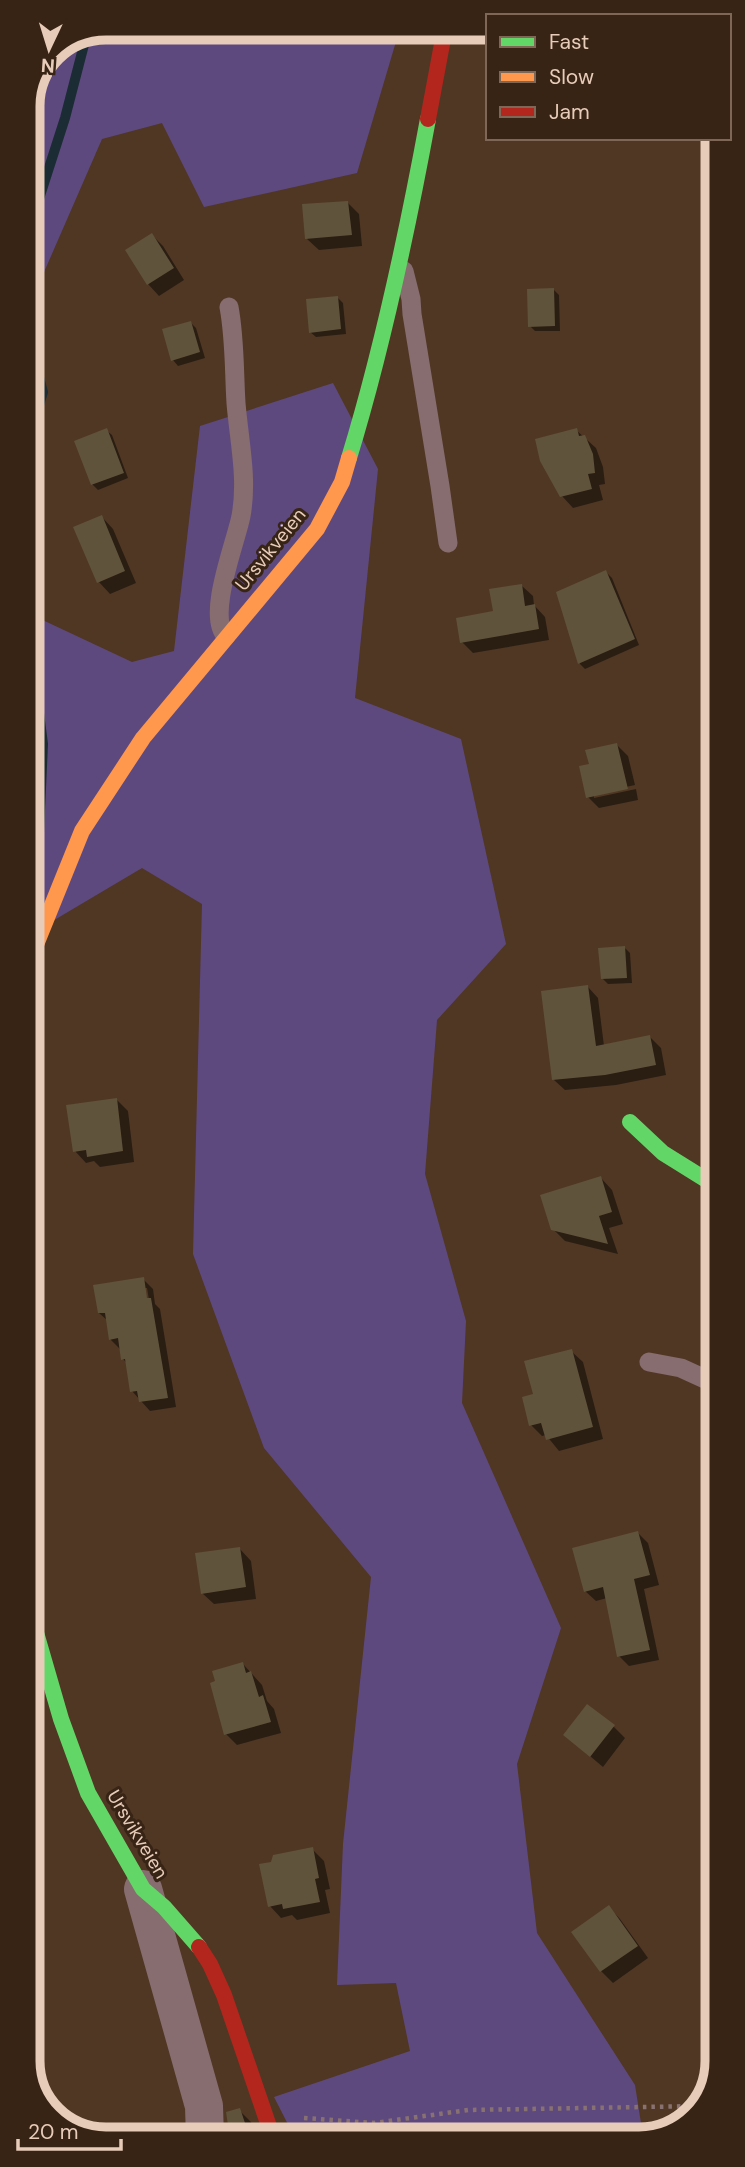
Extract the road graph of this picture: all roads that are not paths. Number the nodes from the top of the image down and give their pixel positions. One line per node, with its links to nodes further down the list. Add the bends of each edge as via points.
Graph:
1 (443, 40): 2 (street, Ursvikveien)
2 (400, 256): 4 (lane, via 411,299); 5 (street, Ursvikveien, via 342,482 317,529)
3 (229, 307): 5 (lane, via 244,485 242,515 220,598 218,620)
4 (447, 543)
5 (226, 636): 6 (street, Ursvikveien, via 143,738 82,831)
6 (40, 935)
7 (630, 1122): 8 (street, via 663,1153)
8 (705, 1179)
9 (649, 1363): 10 (lane, via 681,1368)
10 (705, 1379)
11 (40, 1647): 12 (street, Ursvikveien, via 88,1793)
12 (143, 1889): 13 (street, via 204,2106); 14 (street, Ursvikveien, via 164,1907 210,1964)
13 (205, 2127)
14 (270, 2127)

